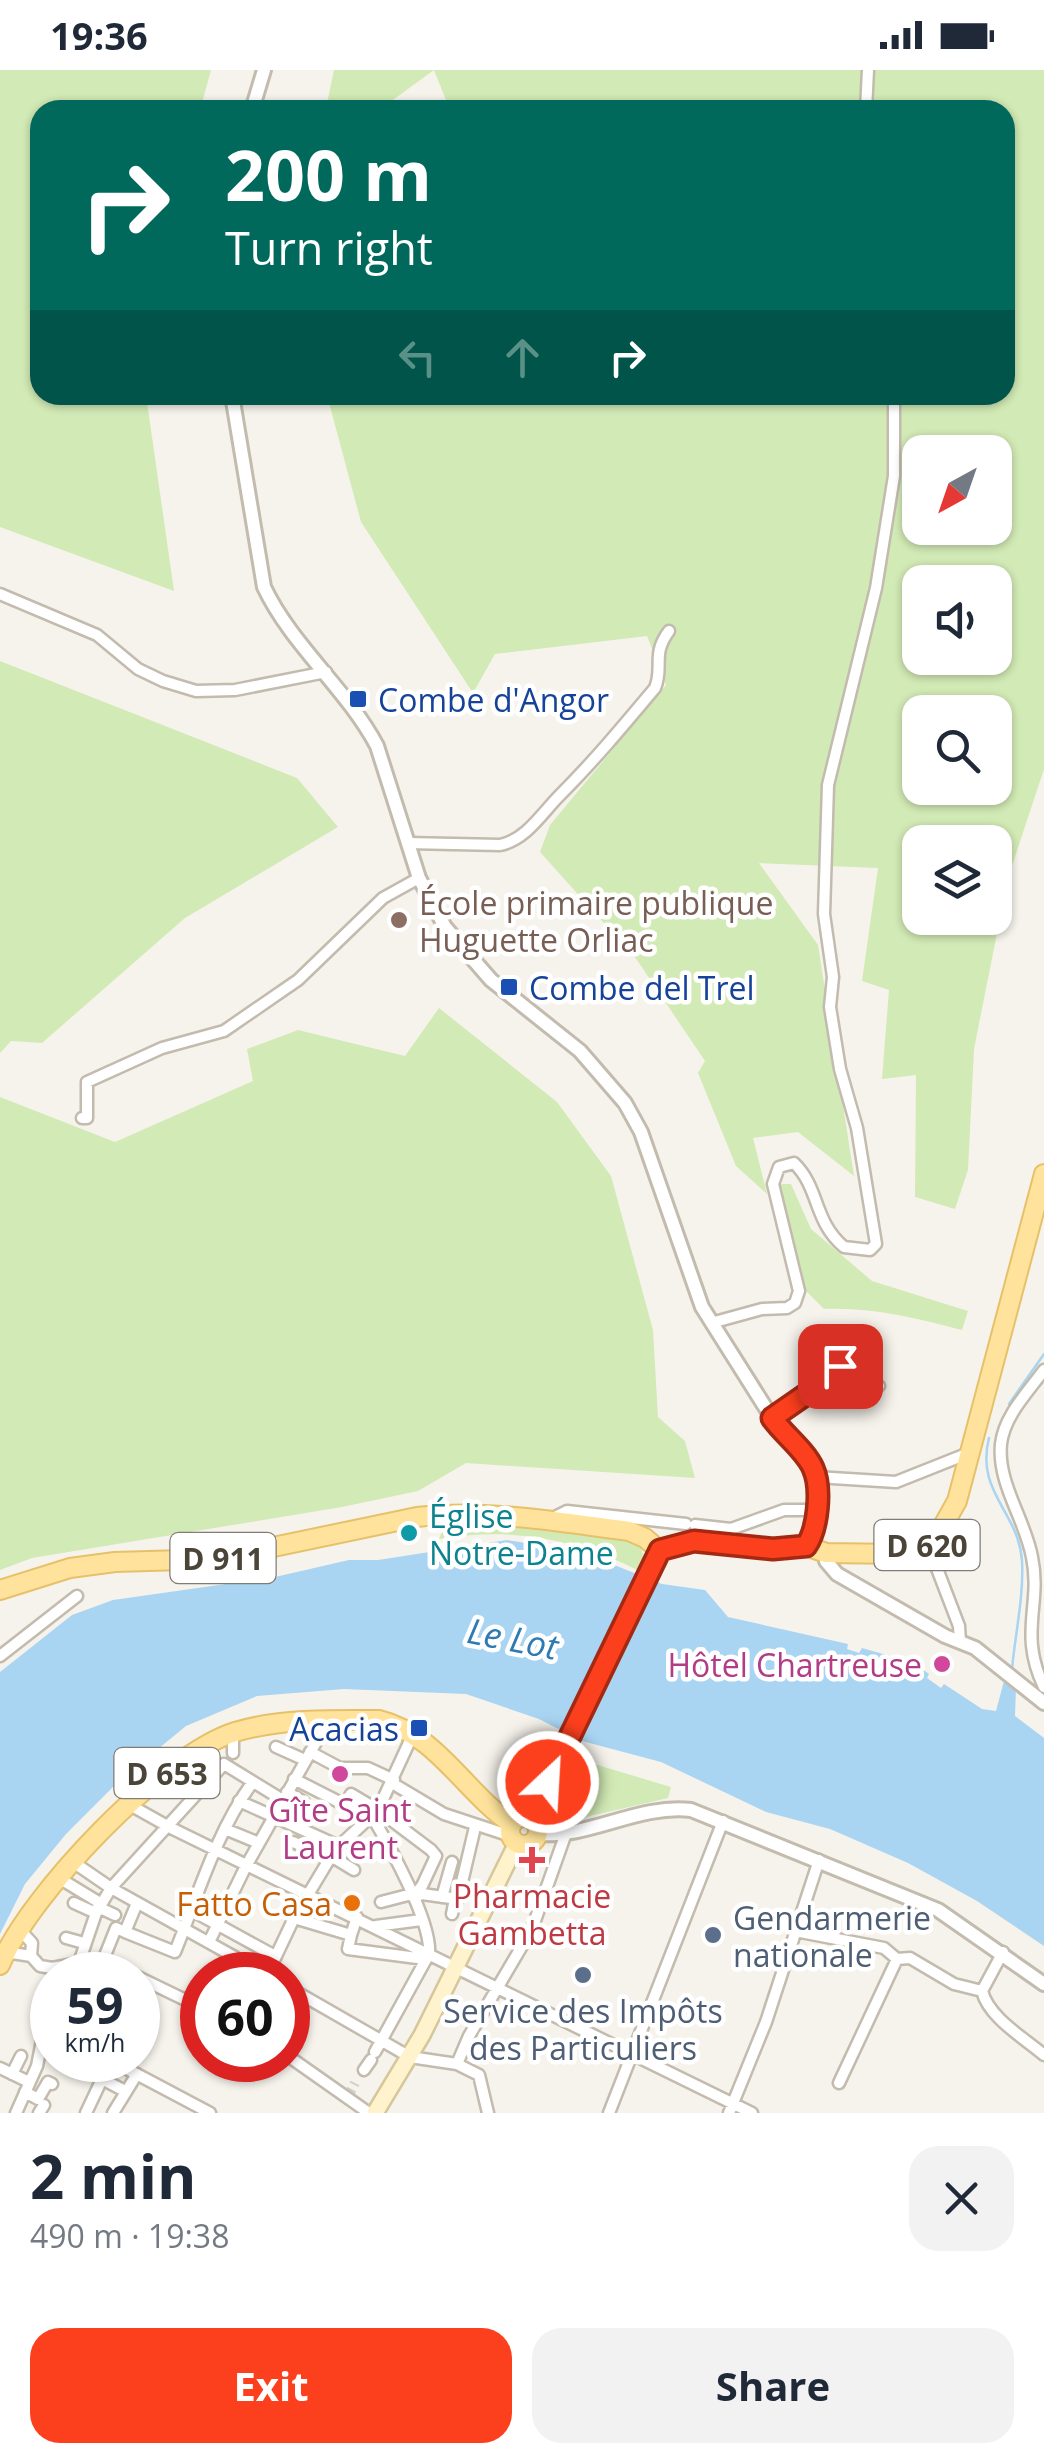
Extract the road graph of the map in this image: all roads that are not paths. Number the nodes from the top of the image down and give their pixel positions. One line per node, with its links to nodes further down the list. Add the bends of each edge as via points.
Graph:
1 (264, 70): 3 (street)
2 (868, 70): 4 (street)
3 (255, 100)
4 (866, 100)
5 (234, 405): 9 (street, via 264,587 278,616)
6 (894, 405): 14 (street, via 894,476 876,588 828,786 824,914 837,1053 876,1244 870,1250 844,1247 823,1223 806,1176 794,1163 779,1167 773,1184 797,1298 787,1308)
7 (0, 594): 9 (street, via 98,634 138,669 196,691)
8 (669, 632): 10 (street, via 656,658 655,688 530,828 500,845)
9 (326, 672): 10 (street, via 377,746)
10 (408, 843): 11 (street)
11 (419, 878): 12 (street, via 383,898 298,980 224,1031 162,1048 87,1082); 14 (street, via 465,952 580,1051 625,1103)
12 (82, 1118)
13 (1044, 1174): 20 (main road, D 620)
14 (711, 1323): 19 (street)
15 (810, 1339): 17 (street)
16 (1044, 1370): 32 (street, via 1012,1414 1001,1446 1034,1562)
17 (844, 1372): 18 (street); 19 (street)
18 (879, 1386)
19 (772, 1418): 21 (street)
20 (969, 1454): 21 (street, via 896,1482); 24 (main road, D 620, via 957,1501)
21 (816, 1477): 22 (street)
22 (817, 1510): 23 (street, via 784,1510 731,1528 567,1510); 25 (street)
23 (553, 1522): 26 (main road, D 911, via 629,1532); 28 (main road, D 911, via 486,1513 404,1519 216,1559 70,1568)
24 (928, 1545): 27 (main road, D 620, via 901,1554); 30 (street, via 960,1626)
25 (806, 1546): 26 (main road, D 620, via 694,1541); 27 (main road, D 620)
26 (660, 1550): 53 (main road, via 561,1754)
27 (826, 1553): 30 (street, via 837,1574)
28 (0, 1590)
29 (76, 1596): 31 (street)
30 (960, 1642): 34 (street)
31 (0, 1656)
32 (1033, 1661): 33 (street); 34 (street)
33 (1042, 1683): 34 (street)
34 (1023, 1685): 35 (street)
35 (1044, 1703)
36 (328, 1720): 37 (main road, D 653); 38 (main road, D 653, via 380,1720); 41 (street)
37 (233, 1733): 40 (street); 47 (main road, D 653, via 191,1754)
38 (413, 1733): 44 (street); 57 (main road, D 653)
39 (276, 1746): 41 (street)
40 (233, 1753)
41 (308, 1756): 42 (street); 44 (street, via 340,1768 368,1768)
42 (294, 1779): 45 (street); 49 (street, via 345,1805 351,1794)
43 (252, 1782): 45 (street); 46 (street); 52 (street, via 224,1764)
44 (393, 1782): 49 (street); 54 (street)
45 (284, 1796): 48 (street); 50 (street)
46 (239, 1801): 50 (street); 55 (street)
47 (130, 1805): 52 (street); 64 (main road, D 653)
48 (304, 1808)
49 (376, 1814): 60 (street); 71 (street); 71 (street, via 436,1856)
50 (274, 1816): 58 (street); 60 (street)
51 (723, 1821): 56 (street, via 673,1808); 63 (street); 110 (street)
52 (168, 1826): 61 (street); 69 (street)
53 (534, 1826): 56 (street); 57 (main road, via 522,1817)
54 (475, 1827): 57 (street); 73 (street)
55 (225, 1830): 58 (street); 61 (street)
56 (566, 1833): 107 (street, via 532,1929)
57 (513, 1834): 105 (main road)
58 (259, 1842): 66 (street)
59 (293, 1842): 62 (street)
60 (339, 1846): 62 (street)
61 (216, 1848): 66 (street); 78 (street)
62 (330, 1857): 67 (street); 70 (street)
63 (819, 1860): 88 (street); 100 (street, via 938,1910)
64 (73, 1862): 68 (main road, D 653); 69 (street)
65 (452, 1862): 72 (street)
66 (247, 1863): 70 (street); 84 (street)
67 (354, 1870)
68 (59, 1878): 77 (street); 87 (main road, D 653)
69 (110, 1888): 76 (street); 77 (street)
70 (310, 1894): 81 (street); 82 (street)
71 (412, 1895): 72 (street); 75 (street); 83 (street)
72 (442, 1897): 73 (street)
73 (455, 1899): 79 (street)
74 (74, 1902): 77 (street)
75 (380, 1902)
76 (138, 1903): 86 (street); 89 (street)
77 (98, 1908): 80 (street); 93 (street)
78 (191, 1910): 84 (street); 86 (street)
79 (452, 1914)
80 (115, 1916)
81 (357, 1917): 85 (street); 90 (street)
82 (294, 1918): 90 (street); 99 (street)
83 (422, 1920): 85 (street); 101 (street)
84 (218, 1923): 92 (street); 98 (street)
85 (375, 1926): 101 (street)
86 (184, 1928): 89 (street, via 175,1952); 92 (street)
87 (20, 1930): 94 (street); 102 (main road, D 653)
88 (795, 1931): 103 (street, via 884,1948); 126 (street)
89 (124, 1932): 96 (street, via 116,1928)
90 (351, 1935): 101 (street, via 348,1949)
91 (66, 1938): 93 (street)
92 (209, 1942): 97 (street)
93 (84, 1943): 95 (street)
94 (34, 1952)
95 (82, 1952)
96 (106, 1952)
97 (226, 1952)
98 (268, 1952)
99 (277, 1952)
100 (1003, 1952): 106 (street); 108 (street)
101 (427, 1957): 105 (street); 115 (street)
102 (3, 1958): 104 (street)
103 (896, 1959): 108 (street, via 910,1958 954,1984); 122 (street)
104 (30, 1960)
105 (457, 1968): 107 (street); 113 (main road)
106 (1044, 1984)
107 (497, 1989): 110 (street); 114 (street)
108 (982, 1991): 111 (street, via 998,2016)
109 (310, 2009): 115 (street)
110 (631, 2051): 126 (street); 133 (street)
111 (1044, 2055)
112 (21, 2056): 117 (street)
113 (410, 2057): 114 (street); 115 (street); 131 (main road)
114 (459, 2060): 132 (street, via 480,2075)
115 (368, 2064)
116 (0, 2068): 117 (street)
117 (12, 2074): 124 (street)
118 (310, 2074): 131 (street, via 344,2102)
119 (30, 2079): 124 (street)
120 (131, 2082): 125 (street)
121 (151, 2082): 127 (street)
122 (839, 2082)
123 (52, 2084): 124 (street, via 38,2098)
124 (27, 2087): 128 (street)
125 (125, 2091): 129 (street, via 102,2079); 130 (street)
126 (732, 2108): 134 (street)
127 (204, 2112)
128 (16, 2113)
129 (86, 2113)
130 (113, 2113)
131 (372, 2113)
132 (488, 2113)
133 (609, 2113)
134 (752, 2113)

